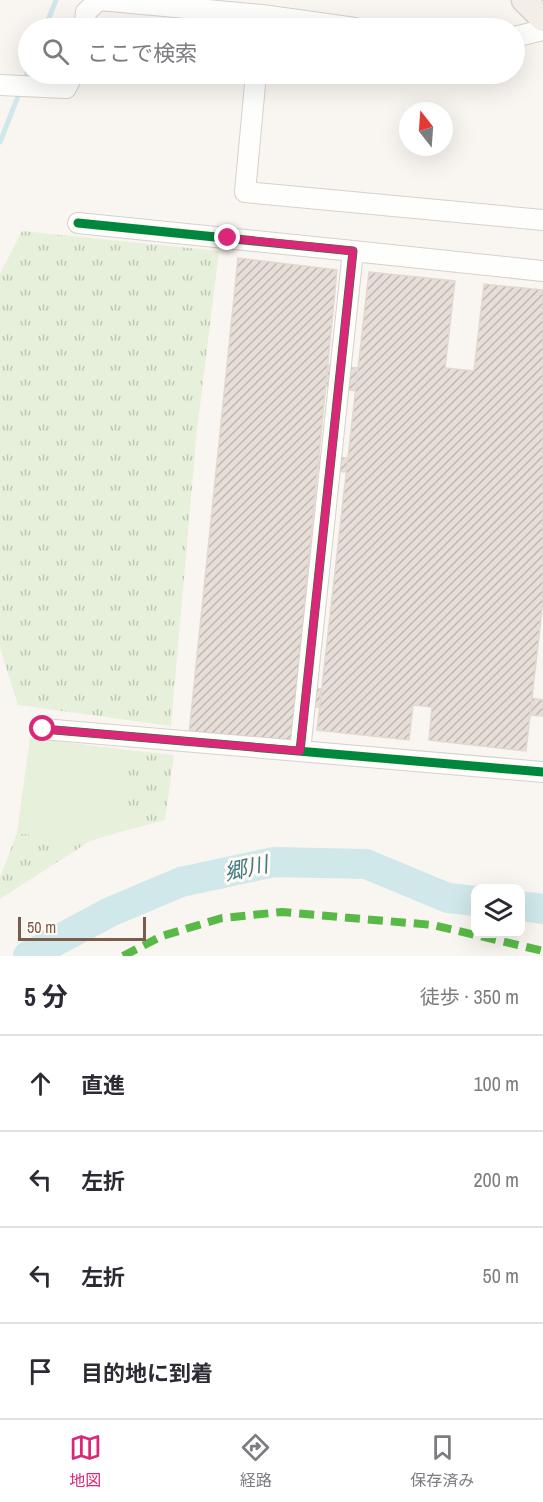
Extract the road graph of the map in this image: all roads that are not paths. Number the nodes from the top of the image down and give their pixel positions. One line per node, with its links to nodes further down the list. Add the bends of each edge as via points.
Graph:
1 (524, 0): 5 (main road)
2 (262, 14): 3 (street, via 99,0 86,12); 4 (street)
3 (85, 18)
4 (289, 18)
5 (543, 19)
6 (543, 30): 7 (street)
7 (525, 34)
8 (18, 84): 10 (street)
9 (255, 84): 11 (street, via 245,192)
10 (0, 85)
11 (543, 220)
12 (78, 223): 13 (street)
13 (353, 251): 14 (street); 16 (street)
14 (543, 271)
15 (43, 729): 16 (street)
16 (300, 751): 17 (street)
17 (543, 771)

